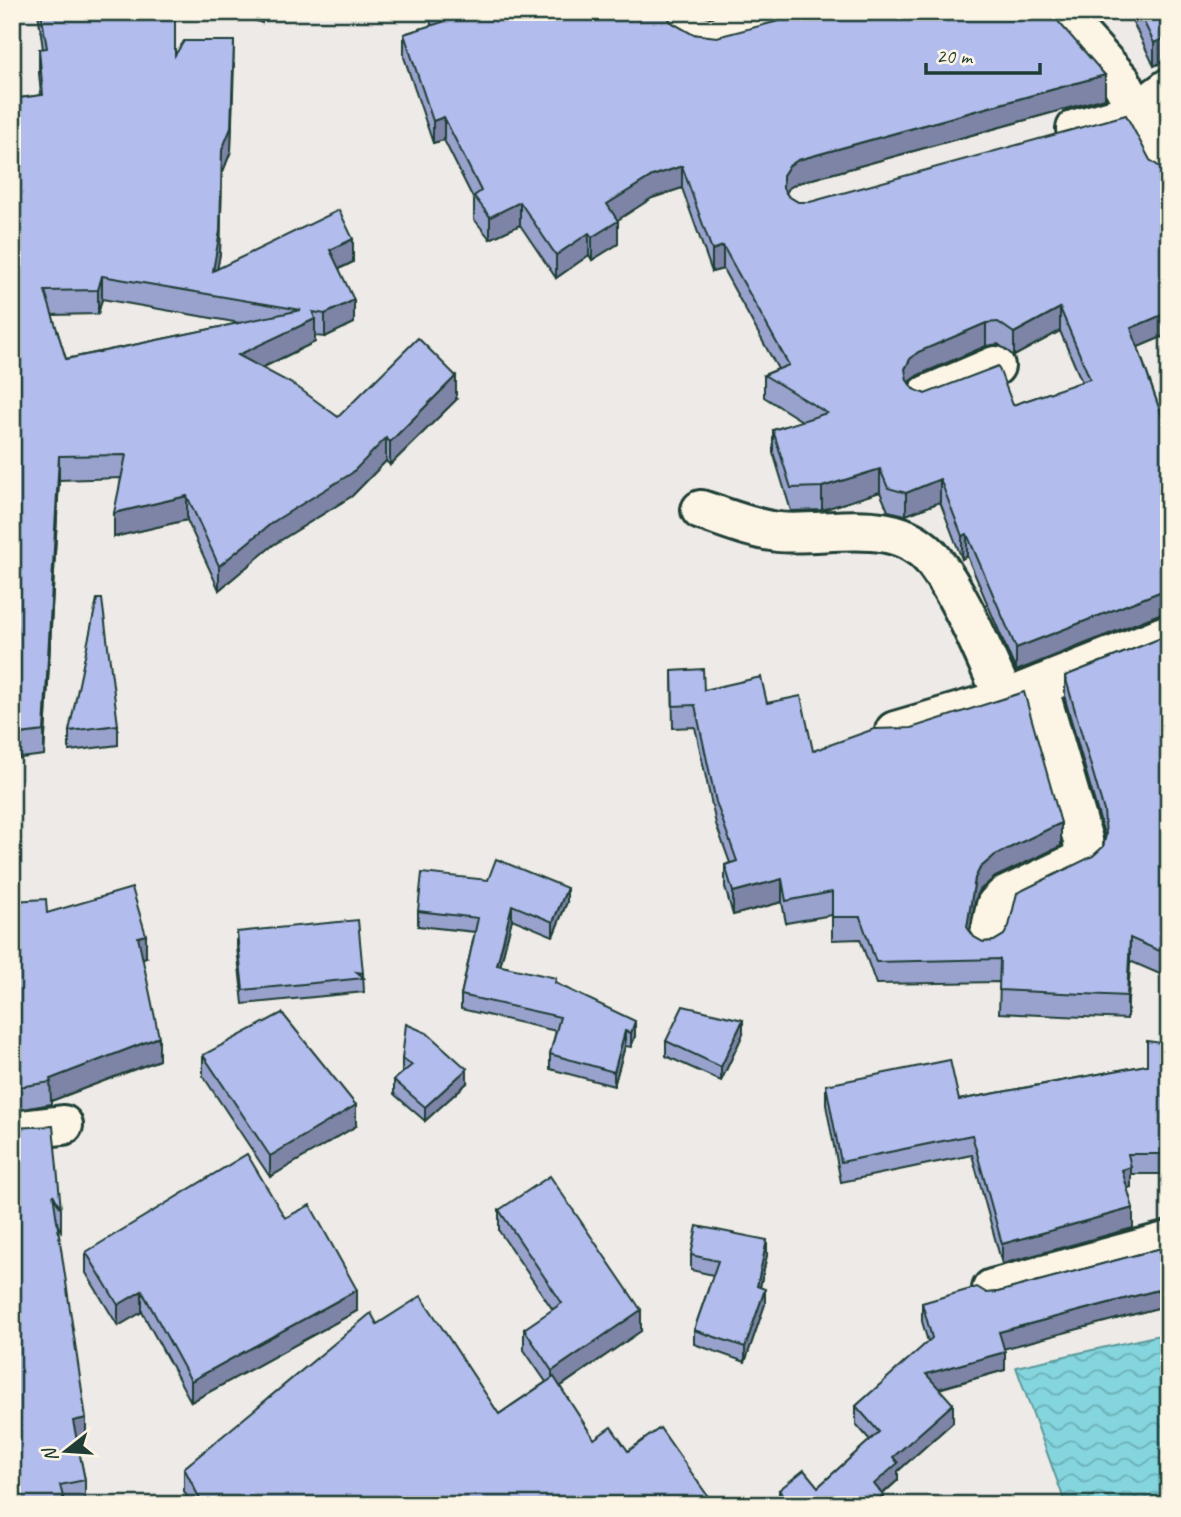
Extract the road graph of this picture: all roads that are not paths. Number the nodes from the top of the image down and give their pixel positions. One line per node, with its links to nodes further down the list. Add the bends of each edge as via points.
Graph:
1 (677, 12): 2 (street, via 695,37 712,38)
2 (814, 12)
3 (1059, 12): 5 (street, via 1121,81)
4 (1169, 88): 5 (street)
5 (1137, 112): 6 (street); 7 (street)
6 (1044, 138)
7 (1169, 172)
8 (995, 366): 9 (street)
9 (928, 395)
10 (701, 510): 12 (street, via 765,530 869,530 920,547)
11 (1169, 634): 12 (street)
12 (1021, 693): 13 (street); 14 (street, via 1083,840 1084,859 1004,897 996,905)
13 (895, 731)
14 (988, 943)
15 (63, 1125): 16 (street)
16 (12, 1130)
17 (1169, 1241): 18 (street)
18 (992, 1289)

